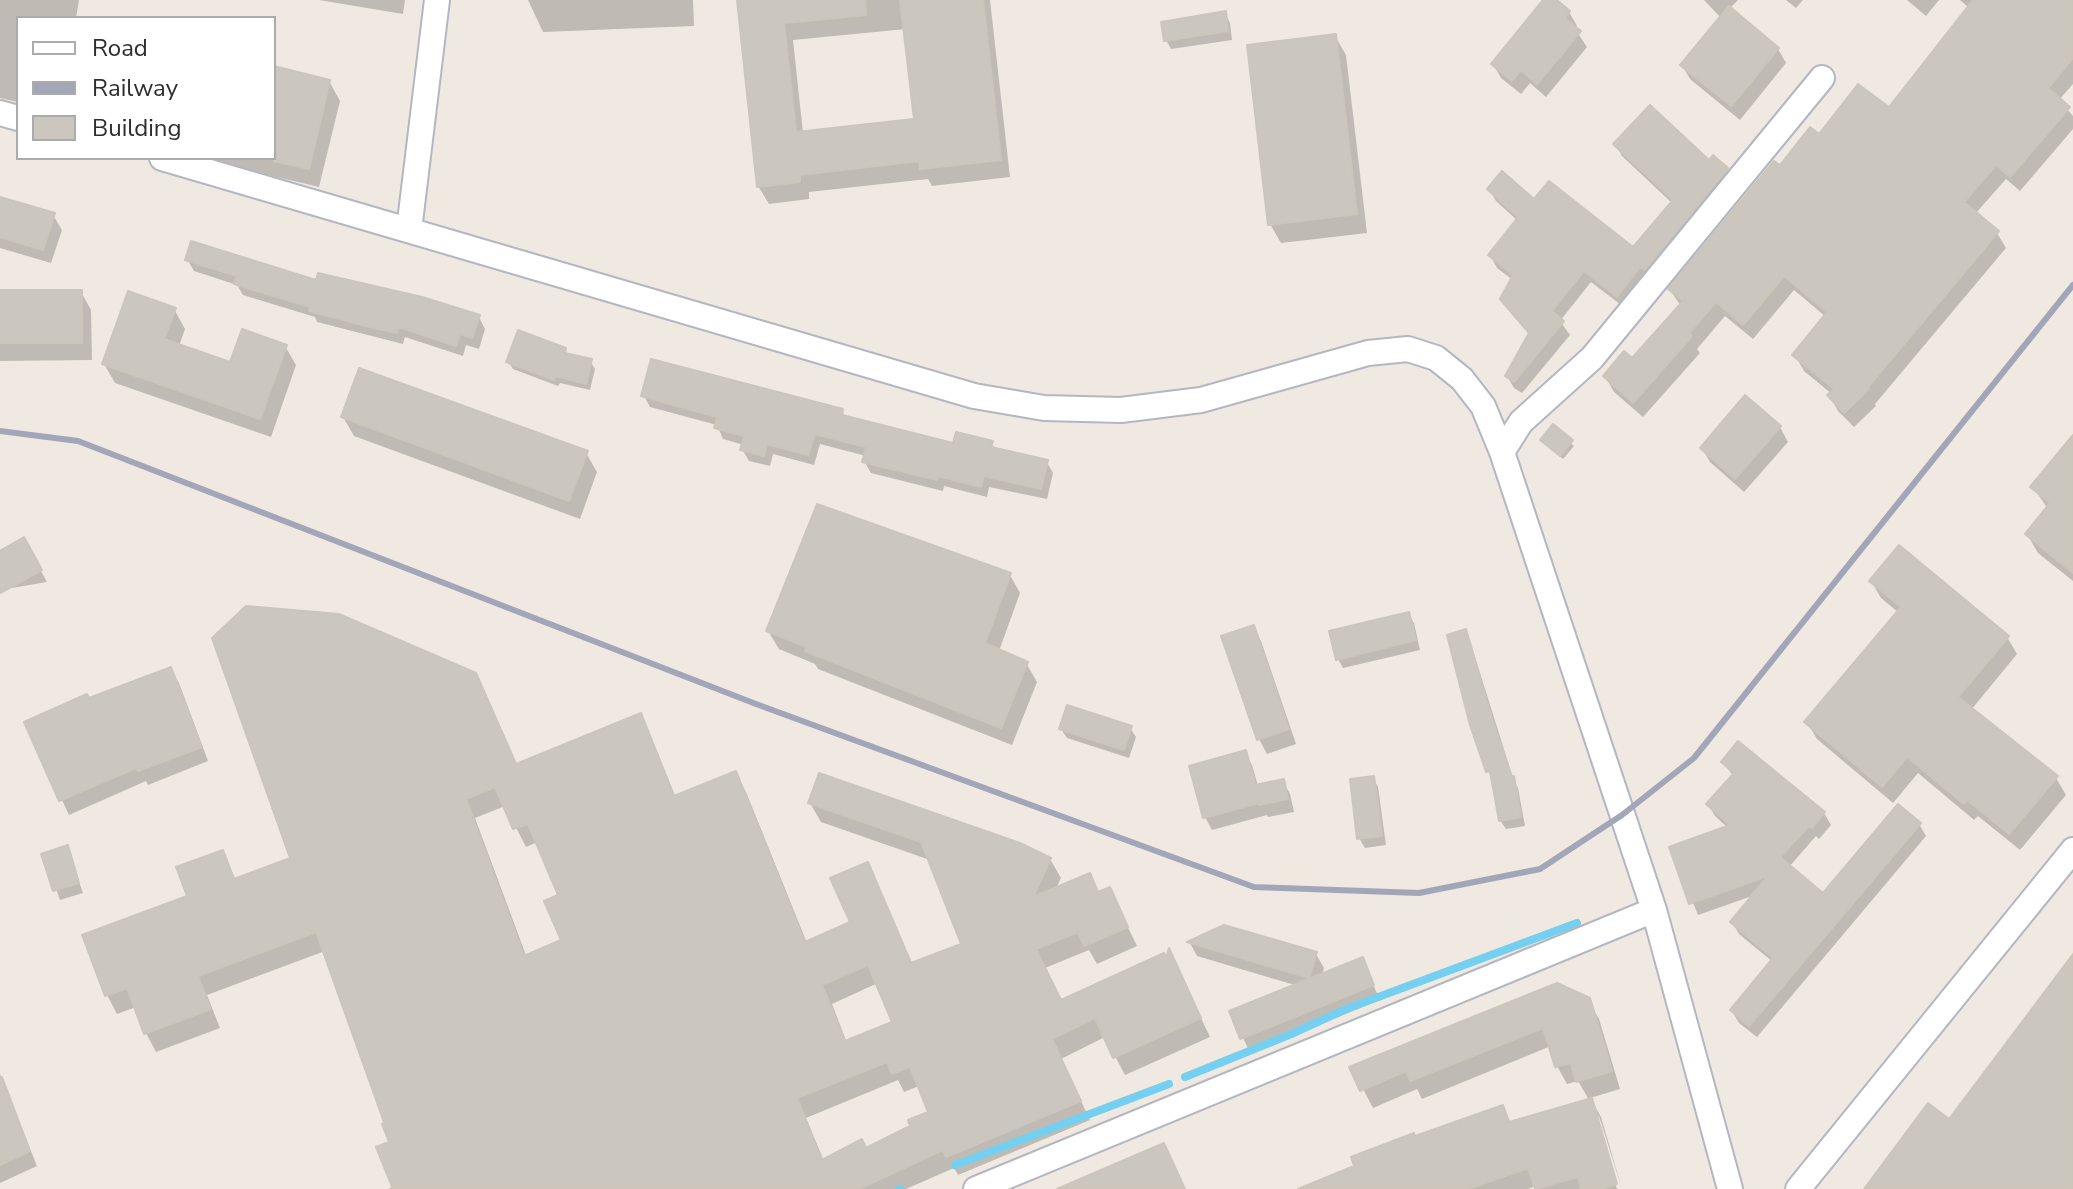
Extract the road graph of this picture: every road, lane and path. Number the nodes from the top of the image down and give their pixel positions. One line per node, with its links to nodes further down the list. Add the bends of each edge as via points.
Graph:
1 (437, 0): 4 (street)
2 (1822, 78): 5 (street, via 1592,358 1521,422)
3 (169, 160): 4 (street)
4 (409, 230): 5 (street, via 974,396 1044,408 1121,410 1201,400 1368,353 1408,349 1436,358 1462,379 1483,406)
5 (1502, 452): 7 (street)
6 (2073, 850): 11 (street)
7 (1654, 910): 8 (street); 10 (street)
8 (1000, 1184): 9 (street)
9 (976, 1189)
10 (1730, 1189)
11 (1798, 1189)

